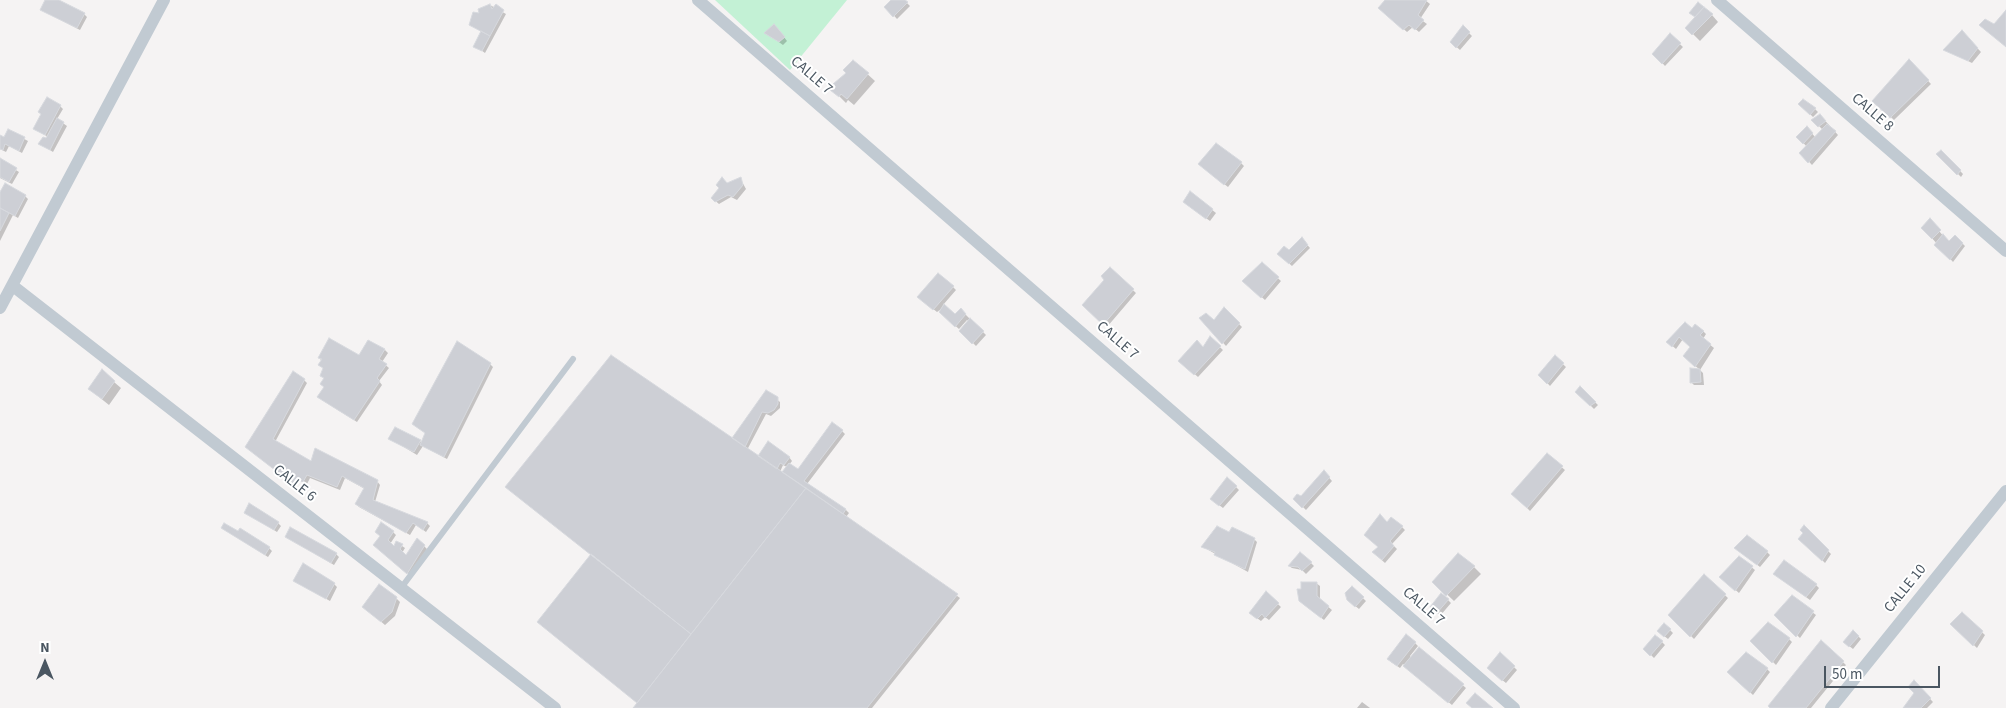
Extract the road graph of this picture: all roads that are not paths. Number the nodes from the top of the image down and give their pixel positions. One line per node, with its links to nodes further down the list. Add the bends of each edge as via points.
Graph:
1 (164, 0): 5 (street)
2 (698, 0): 11 (street, CALLE 7)
3 (1717, 0): 4 (street, CALLE 8)
4 (2006, 251)
5 (13, 286): 6 (street); 9 (street, CALLE 6)
6 (0, 308)
7 (573, 359): 9 (lane)
8 (2006, 491): 12 (street, CALLE 10)
9 (401, 588): 10 (street, CALLE 6)
10 (555, 708)
11 (1514, 708)
12 (1831, 708)

